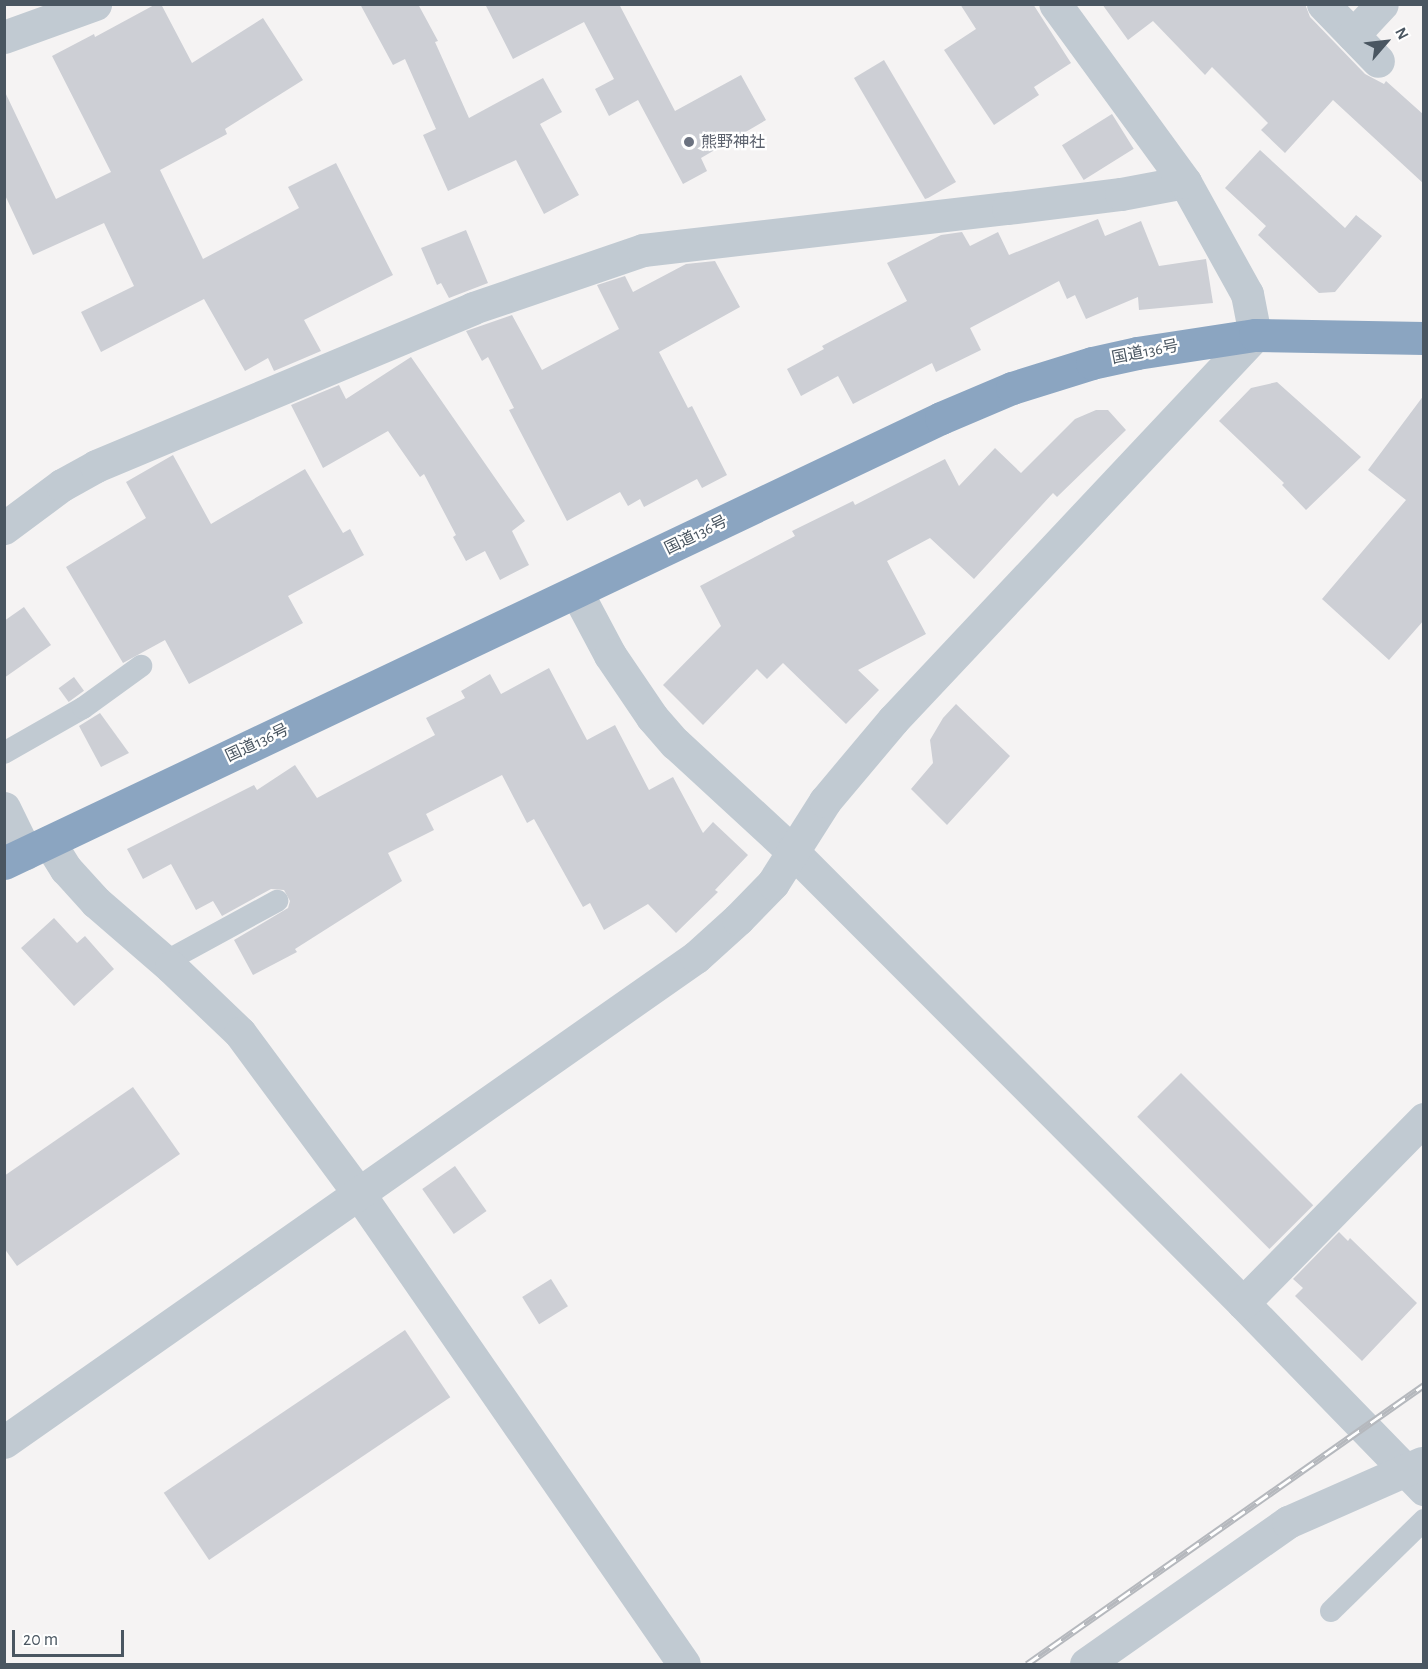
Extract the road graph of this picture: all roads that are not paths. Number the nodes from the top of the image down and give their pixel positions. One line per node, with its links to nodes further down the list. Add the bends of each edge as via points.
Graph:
1 (95, 4): 6 (street)
2 (1055, 4): 8 (street)
3 (1323, 4): 5 (street)
4 (1382, 4): 5 (street)
5 (1353, 35): 7 (street)
6 (4, 37)
7 (1378, 61)
8 (1185, 182): 9 (street, via 1247,294); 11 (street, via 996,210 643,250 473,308 96,466 62,485)
9 (1255, 335): 10 (highway, 国道136号); 12 (highway, 国道136号, via 1137,353 1012,388 941,418); 16 (street, via 893,720 825,801)
10 (1424, 338)
11 (4, 528)
12 (577, 593): 16 (street, via 610,655 652,717); 17 (highway, 国道136号)
13 (141, 666): 14 (lane, via 83,708)
14 (4, 753)
15 (4, 808): 17 (street)
16 (792, 851): 21 (street, via 773,883 696,957); 22 (street)
17 (26, 853): 19 (street, via 66,869 96,902)
18 (277, 901): 19 (lane)
19 (165, 962): 21 (street, via 240,1033)
20 (1424, 1119): 22 (street)
21 (359, 1194): 23 (street); 27 (street)
22 (1243, 1303): 24 (street)
23 (4, 1442)
24 (1417, 1473): 28 (street, via 1288,1522)
25 (1424, 1520): 26 (lane)
26 (1331, 1611)
27 (684, 1665)
28 (1086, 1665)

